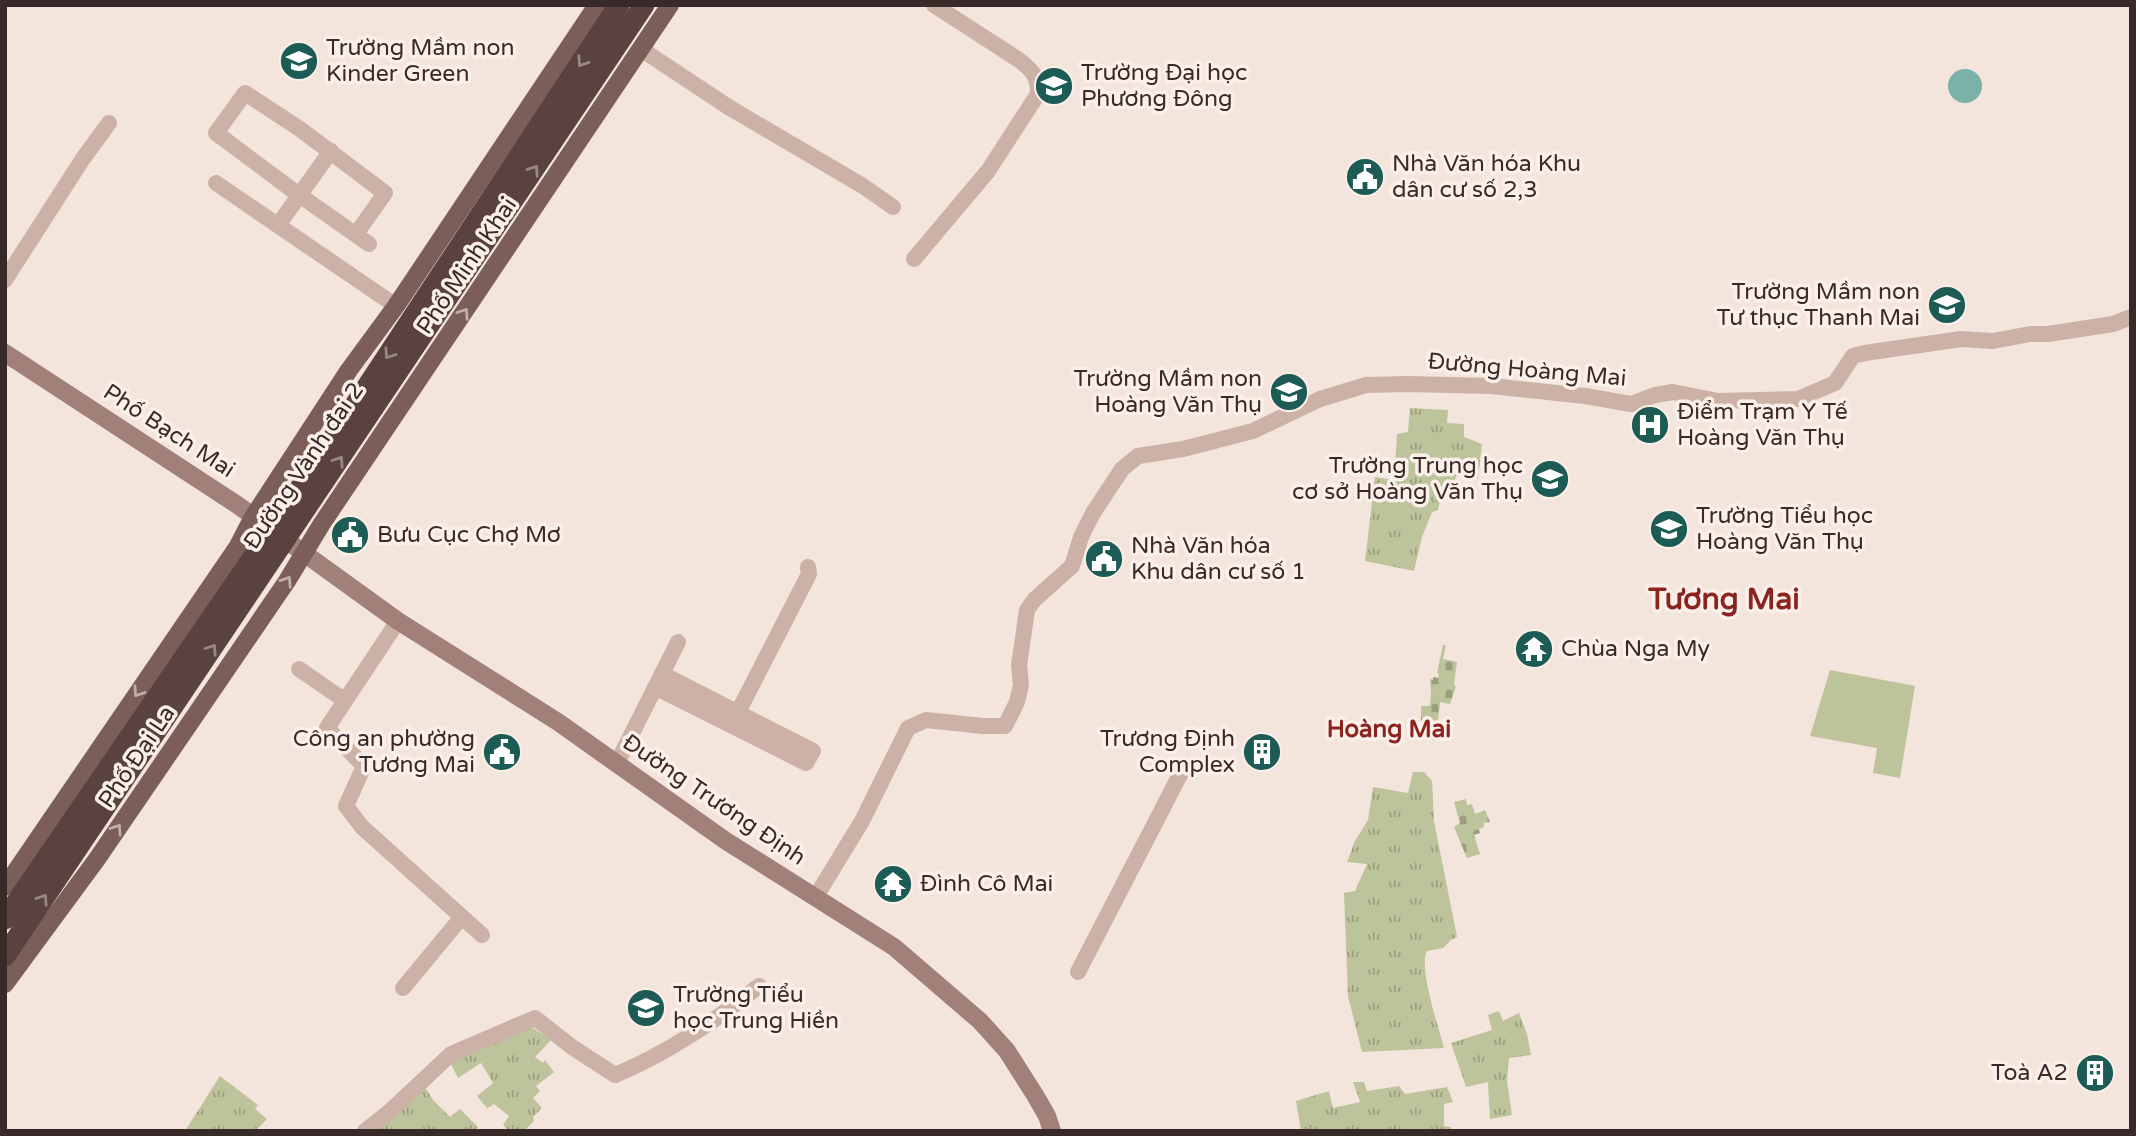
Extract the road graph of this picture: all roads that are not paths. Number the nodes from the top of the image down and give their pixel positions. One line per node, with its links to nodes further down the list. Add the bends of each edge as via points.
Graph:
1 (597, 5): 15 (main road, Phố Minh Khai)
2 (620, 5): 33 (highway, Đường Vành đai 2, one-way to 33, bridge, via 287,508)
3 (644, 5): 35 (highway, Đường Vành đai 2, one-way to 3, bridge)
4 (670, 5): 6 (main road, Phố Minh Khai)
5 (934, 5): 13 (street, via 1031,70 1038,81 1038,94 988,171)
6 (641, 50): 11 (street); 19 (main road, Phố Minh Khai, one-way to 6)
7 (109, 123): 14 (street)
8 (331, 152): 10 (street); 10 (street, via 385,193 362,239); 10 (street, via 245,93 216,132)
9 (216, 183): 12 (street)
10 (299, 195): 12 (street)
11 (893, 207)
12 (278, 225): 15 (street)
13 (914, 259)
14 (5, 280)
15 (396, 306): 18 (main road, Phố Minh Khai)
16 (2131, 317): 31 (street, Đường Hoàng Mai, via 2048,334 1993,341 1961,339 1865,353 1853,356 1835,383 1798,399 1718,401 1673,392 1631,404 1491,386 1366,385 1320,399 1253,431 1138,456 1122,469 1093,513 1072,566 1027,610 1019,664 1021,685 1005,726 926,720 908,728 862,821)
17 (5, 353): 18 (main road, Phố Bạch Mai)
18 (253, 517): 19 (main road, Phố Bạch Mai); 23 (main road, Phố Đại La)
19 (304, 553): 21 (main road, Đường Trương Định); 26 (main road, Phố Đại La, one-way to 19)
20 (808, 567): 25 (street, via 809,574 734,719)
21 (398, 621): 27 (street); 28 (main road, Đường Trương Định)
22 (678, 642): 25 (street)
23 (164, 654): 26 (main road); 30 (main road, Phố Đại La, one-way to 30)
24 (299, 669): 27 (street)
25 (658, 680): 28 (street)
26 (215, 685): 37 (main road, Phố Đại La, one-way to 26)
27 (344, 700): 32 (street, via 327,728 364,766 346,806 362,827)
28 (617, 763): 31 (main road, Đường Trương Định)
29 (1185, 765): 36 (street)
30 (5, 887)
31 (816, 898): 41 (main road, Đường Trương Định, via 894,947 979,1021 1007,1051 1035,1093)
32 (461, 918): 34 (street); 39 (street)
33 (5, 919)
34 (482, 934)
35 (5, 956)
36 (1078, 972)
37 (5, 984)
38 (759, 986): 40 (street, via 675,1046 615,1075 536,1018 452,1054)
39 (403, 988)
40 (365, 1131)
41 (1052, 1131)

